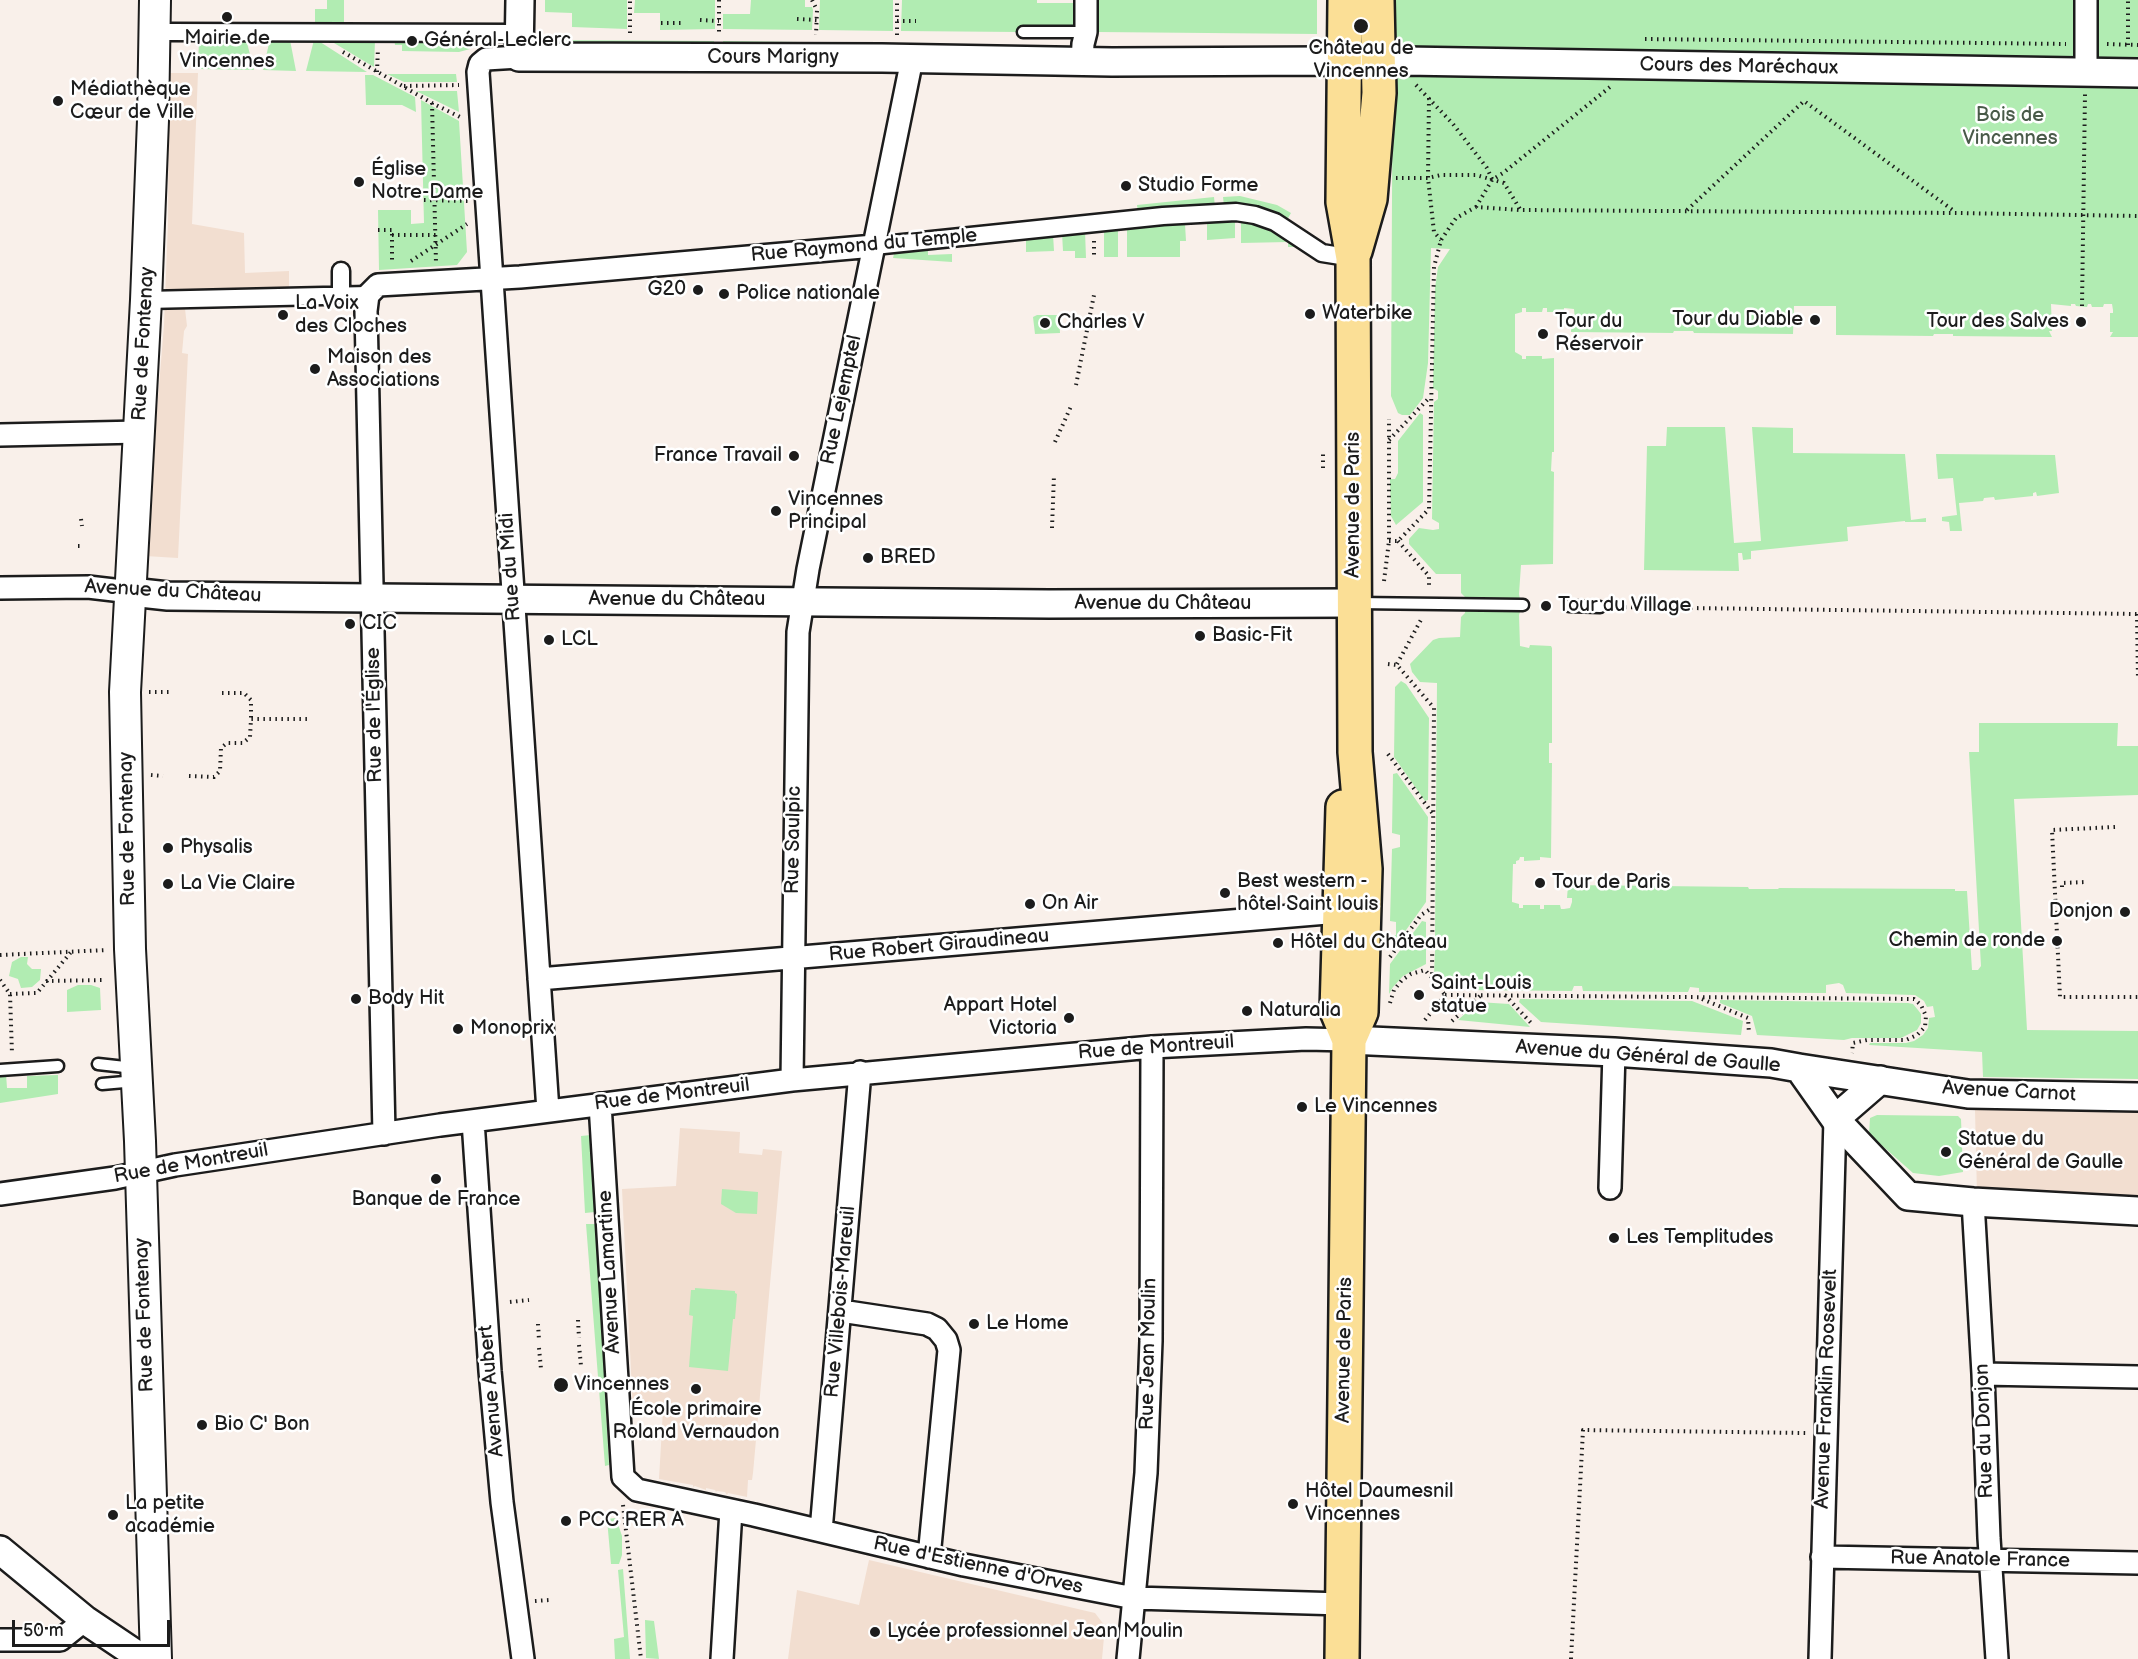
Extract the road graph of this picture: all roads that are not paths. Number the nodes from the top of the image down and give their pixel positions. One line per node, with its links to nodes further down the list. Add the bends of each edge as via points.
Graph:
1 (155, 0): 23 (main road, Rue de Fontenay)
2 (520, 0): 10 (street)
3 (1086, 0): 9 (street)
4 (1345, 0): 13 (main road, Avenue de Paris)
5 (1377, 0): 14 (main road, Avenue de Paris)
6 (2086, 0): 15 (street)
7 (169, 32): 10 (street, via 344,33)
8 (1023, 32): 9 (lane)
9 (1086, 32): 12 (street)
10 (516, 45): 11 (street, Cours Marigny, via 719,59); 20 (street, Rue du Midi, via 486,59 478,72)
11 (912, 58): 12 (street, Cours Marigny); 17 (street, Rue Lejemptel)
12 (1082, 62): 13 (street, Cours Marigny)
13 (1344, 62): 14 (street, Cours des Maréchaux); 18 (main road, Avenue de Paris, via 1343,202)
14 (1385, 63): 15 (street, Cours des Maréchaux); 18 (main road, Avenue de Paris, via 1370,199)
15 (2085, 73): 16 (street, Cours des Maréchaux)
16 (2138, 73)
17 (874, 246): 18 (street, Rue Raymond du Temple, via 1236,212 1275,222 1323,254); 20 (street, Rue Raymond du Temple); 30 (street, Rue Lejemptel)
18 (1353, 258): 31 (main road, Avenue de Paris)
19 (341, 271): 22 (street)
20 (491, 279): 21 (street, Rue Raymond du Temple); 29 (street, Rue du Midi)
21 (373, 290): 22 (street); 28 (street, Rue de l'Église, via 366,311)
22 (341, 296): 23 (street)
23 (146, 300): 24 (main road, Rue de Fontenay)
24 (140, 432): 25 (street); 27 (main road, Rue de Fontenay)
25 (0, 435)
26 (0, 588): 27 (street, Avenue du Château, via 88,587)
27 (131, 592): 28 (street, Avenue du Château, via 168,596); 47 (main road, Rue de Fontenay, via 125,692)
28 (373, 598): 29 (street, Avenue du Château); 56 (street, Rue de l'Église, via 368,679)
29 (513, 599): 30 (street, Avenue du Château); 38 (street, Rue du Midi)
30 (802, 601): 31 (street, Avenue du Château); 37 (street, Rue Saulpic, via 798,632)
31 (1354, 603): 32 (lane); 35 (main road, Avenue de Paris)
32 (1523, 605)
33 (1569, 606): 34 (lane)
34 (1600, 607)
35 (1355, 752): 36 (main road, Avenue de Paris, via 1342,810); 39 (main road, Avenue de Paris, via 1365,869 1361,1012)
36 (1339, 912): 37 (street, Rue Robert Giraudineau); 39 (main road, Avenue de Paris, via 1337,1011)
37 (793, 958): 38 (street, Rue Robert Giraudineau); 48 (street, Rue Saulpic)
38 (539, 979): 53 (street, Rue du Midi)
39 (1349, 1040): 40 (street, Rue de Montreuil); 41 (street, Avenue du Général de Gaulle); 74 (main road, Avenue de Paris)
40 (1152, 1047): 46 (street, Rue de Montreuil); 73 (street, Rue Jean Moulin, via 1150,1353 1146,1473)
41 (1614, 1052): 44 (street, Avenue du Général de Gaulle); 58 (street)
42 (98, 1064): 47 (lane)
43 (58, 1066): 45 (lane)
44 (1799, 1068): 49 (street, Avenue Carnot); 54 (street, Avenue du Général de Gaulle)
45 (0, 1070)
46 (860, 1072): 48 (street, Rue de Montreuil); 62 (street, Rue Villebois-Mareuil)
47 (136, 1075): 50 (lane); 57 (main road, Rue de Fontenay)
48 (792, 1080): 52 (street, Rue de Montreuil)
49 (1880, 1080): 51 (street, Avenue Carnot, via 1968,1094); 54 (street)
50 (102, 1084)
51 (2138, 1097)
52 (600, 1104): 53 (street, Rue de Montreuil); 65 (street, Avenue Lamartine)
53 (548, 1111): 55 (street, Rue de Montreuil)
54 (1835, 1119): 60 (street, Avenue du Général de Gaulle, via 1908,1196); 70 (street, Avenue Franklin Roosevelt)
55 (473, 1121): 56 (street, Rue de Montreuil); 79 (street, Avenue Aubert, via 490,1380)
56 (384, 1134): 57 (street, Rue de Montreuil)
57 (140, 1172): 59 (street, Rue de Montreuil); 78 (main road, Rue de Fontenay)
58 (1610, 1188)
59 (0, 1194)
60 (1973, 1202): 61 (street, Avenue du Général de Gaulle); 63 (street, Rue du Donjon)
61 (2138, 1211)
62 (841, 1311): 67 (street, Rue Villebois-Mareuil); 69 (street, via 927,1324 946,1340)
63 (1983, 1374): 64 (street); 71 (street, Rue du Donjon)
64 (2138, 1377)
65 (623, 1487): 66 (street, Rue d'Estienne d'Orves)
66 (731, 1510): 67 (street, Rue d'Estienne d'Orves); 80 (street)
67 (821, 1531): 69 (street, Rue d'Estienne d'Orves)
68 (0, 1550): 75 (street)
69 (929, 1557): 73 (street, Rue d'Estienne d'Orves)
70 (1822, 1557): 71 (street, Rue Anatole France); 83 (street, Avenue Franklin Roosevelt)
71 (1990, 1560): 72 (street, Rue Anatole France); 84 (street, Rue du Donjon)
72 (2138, 1563)
73 (1134, 1598): 74 (street, Rue d'Estienne d'Orves); 81 (street, Rue Jean Moulin)
74 (1343, 1604): 82 (main road, Avenue de Paris)
75 (85, 1620): 76 (street, via 60,1640); 77 (street)
76 (0, 1640)
77 (143, 1659)
78 (156, 1659)
79 (523, 1659)
80 (722, 1659)
81 (1128, 1659)
82 (1342, 1659)
83 (1820, 1659)
84 (1997, 1659)

